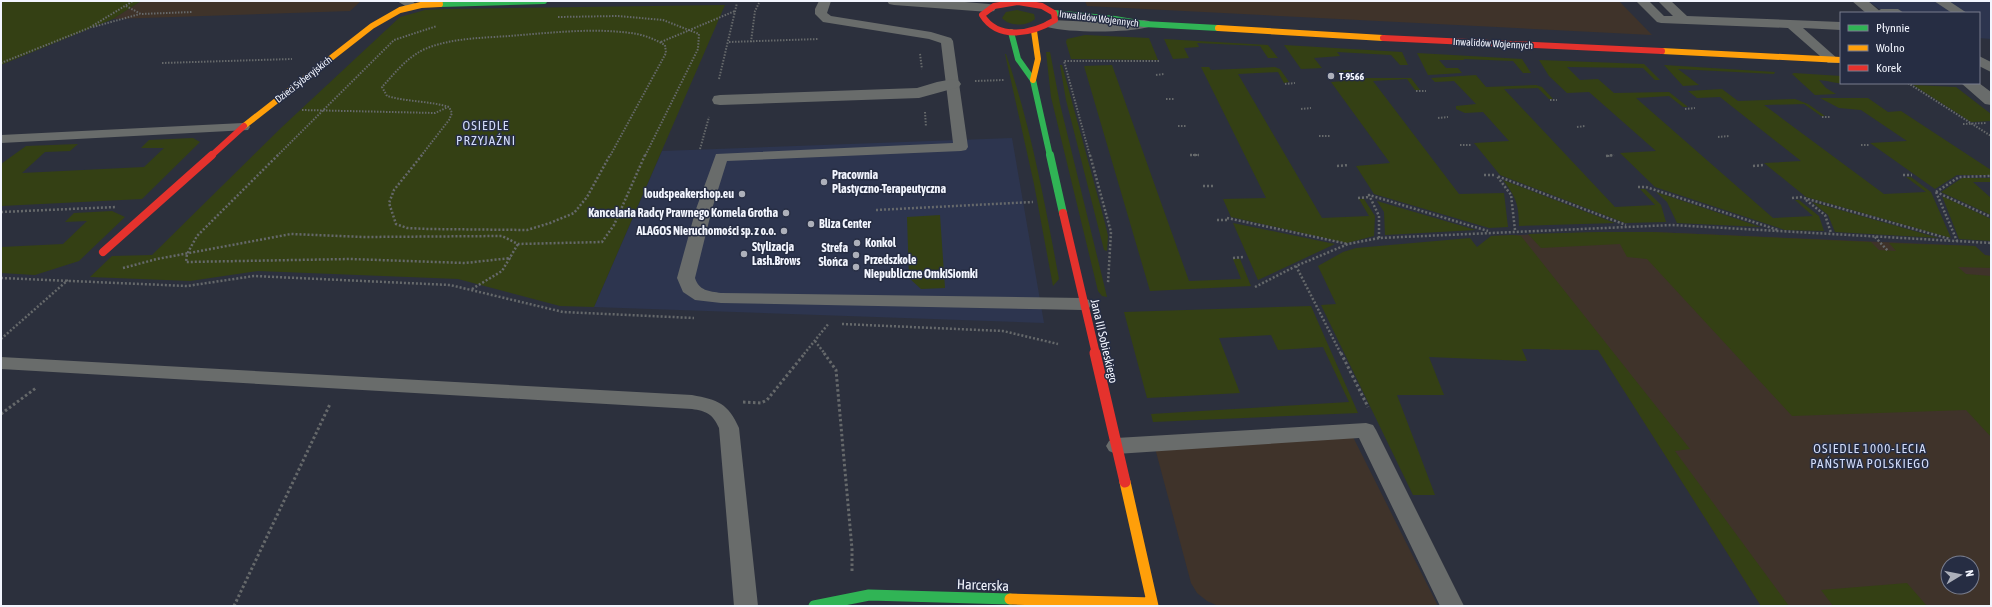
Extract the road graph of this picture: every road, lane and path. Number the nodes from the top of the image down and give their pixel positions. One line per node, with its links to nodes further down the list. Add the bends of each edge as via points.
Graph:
1 (133, 1): 14 (path)
2 (544, 1): 13 (street, Dzieci Syberyjskich)
3 (825, 1): 24 (lane, via 821,14)
4 (894, 1): 19 (street, via 926,11)
5 (1642, 1): 23 (lane, via 1661,19)
6 (1664, 1): 23 (lane)
7 (1858, 1): 17 (street)
8 (1940, 1): 18 (lane)
9 (1006, 2): 10 (street); 19 (street)
10 (1030, 2): 22 (street, via 1049,8)
11 (737, 3): 15 (path)
12 (759, 3): 35 (path, via 755,11)
13 (408, 4): 81 (street, Dzieci Syberyjskich, via 372,26)
14 (126, 6): 20 (path); 29 (path)
15 (736, 10): 30 (path); 34 (path)
16 (192, 12): 20 (path)
17 (1873, 12)
18 (1959, 12)
19 (985, 13): 32 (street, via 987,25)
20 (140, 14): 29 (path)
21 (557, 17): 30 (path, via 618,16 663,20)
22 (1053, 18): 25 (street, Inwalidów Wojennych, via 1115,27); 31 (street)
23 (1684, 20): 26 (lane)
24 (837, 21): 35 (path, via 827,34 827,38); 50 (lane, via 944,39 948,46)
25 (1144, 24): 38 (street, Inwalidów Wojennych)
26 (1791, 24): 28 (lane); 38 (lane)
27 (438, 26): 69 (path, via 394,40)
28 (1840, 26)
29 (89, 28): 41 (path)
30 (689, 30): 33 (path); 129 (path, via 699,34 698,49 633,179 614,225 602,242)
31 (1034, 31): 32 (street); 48 (street, Jana III Sobieskiego, via 1038,59)
32 (1011, 32): 48 (street, Jana III Sobieskiego, via 1018,59)
33 (661, 42): 63 (path, via 644,35 586,32 524,35 436,45 420,51 409,59 382,87 387,96 397,100); 63 (path, via 666,49 664,61 587,197 574,213 550,223 527,230 427,229 407,228 396,224 389,203 394,190 449,120 452,113)
34 (729, 42): 35 (path); 57 (path)
35 (751, 42)
36 (920, 54): 55 (path)
37 (295, 59): 42 (path)
38 (1837, 60)
39 (1158, 61): 138 (path, via 1064,61 1111,232 1109,289)
40 (1980, 61): 43 (lane)
41 (1, 63)
42 (162, 63)
43 (1991, 68)
44 (1164, 74): 46 (path)
45 (1980, 74): 47 (lane)
46 (1156, 75)
47 (1991, 75)
48 (1032, 80): 144 (street, Jana III Sobieskiego)
49 (1295, 83): 51 (path)
50 (953, 84): 55 (street); 93 (lane, via 960,147)
51 (1285, 84)
52 (1910, 84): 77 (path)
53 (1970, 84): 62 (street)
54 (1426, 90): 56 (path)
55 (923, 91): 57 (street); 93 (path)
56 (1416, 91)
57 (718, 92)
58 (1175, 99): 59 (path)
59 (1166, 100)
60 (1550, 100): 61 (path)
61 (1557, 100)
62 (1991, 100)
63 (449, 107): 69 (path, via 435,112)
64 (1311, 108): 66 (path)
65 (1695, 108): 67 (path)
66 (1301, 109)
67 (1685, 109)
68 (298, 110): 69 (path)
69 (321, 111): 133 (path, via 197,236)
70 (710, 113): 94 (path)
71 (1448, 117): 74 (path)
72 (1822, 117): 73 (path)
73 (1830, 117)
74 (1438, 118)
75 (1991, 122): 77 (path)
76 (1963, 124): 77 (path)
77 (1971, 124): 87 (path)
78 (1178, 126): 79 (path)
79 (1187, 126)
80 (1585, 126): 82 (path)
81 (243, 127): 88 (lane); 132 (street, Dzieci Syberyjskich)
82 (1577, 127)
83 (1319, 136): 84 (path)
84 (1330, 136)
85 (1718, 136): 86 (path)
86 (1729, 136)
87 (1991, 136)
88 (1, 139)
89 (1460, 145): 90 (path)
90 (1472, 145)
91 (1861, 145): 92 (path)
92 (1870, 145)
93 (927, 148): 144 (lane, via 721,157 704,208 686,278 689,288 701,296 721,298)
94 (700, 150)
95 (1190, 155): 96 (path)
96 (1199, 155)
97 (1614, 155): 98 (path)
98 (1606, 156)
99 (1349, 165): 101 (path)
100 (1764, 165): 102 (path)
101 (1337, 166)
102 (1753, 166)
103 (1484, 175): 104 (path)
104 (1496, 175)
105 (1912, 175): 106 (path)
106 (1903, 176)
107 (1991, 176): 111 (path, via 1959,177)
108 (1203, 186): 109 (path)
109 (1213, 186)
110 (1638, 187): 123 (path, via 1646,187)
111 (1936, 192): 118 (path); 127 (path)
112 (1370, 197): 114 (path); 122 (path, via 1369,195); 126 (path, via 1379,216)
113 (1803, 197): 115 (path)
114 (1358, 198)
115 (1792, 198)
116 (1033, 202): 117 (path)
117 (876, 210)
118 (1991, 217)
119 (1217, 220): 130 (path, via 1227,219)
120 (1628, 226): 121 (path); 121 (path, via 1497,176 1511,195); 123 (path)
121 (1515, 230): 122 (path)
122 (1491, 232): 126 (path)
123 (1782, 232): 124 (path)
124 (1831, 234): 125 (path); 127 (path, via 1824,215 1804,198)
125 (1874, 236): 127 (path); 131 (path)
126 (1379, 238): 130 (path)
127 (1957, 241): 128 (path)
128 (1991, 243)
129 (518, 244): 133 (path, via 502,236 364,237 291,234); 135 (path)
130 (1348, 244): 137 (path)
131 (1888, 251)
132 (103, 252)
133 (187, 254): 135 (path, via 186,262 350,259 465,263); 139 (path)
134 (1243, 257): 136 (path)
135 (511, 258): 143 (path, via 502,271)
136 (1233, 258)
137 (1296, 266): 142 (path); 154 (path, via 1371,414)
138 (1104, 267)
139 (117, 270)
140 (1, 278): 141 (path)
141 (68, 280): 143 (path, via 187,286 254,276 450,285); 147 (path)
142 (1256, 287)
143 (472, 289): 145 (path, via 563,312)
144 (1083, 304): 155 (street, Jana III Sobieskiego)
145 (696, 318)
146 (822, 323): 149 (path, via 1003,331)
147 (1, 339)
148 (815, 341): 156 (path, via 836,370)
149 (1058, 344)
150 (1, 363): 151 (lane)
151 (60, 367): 152 (lane); 153 (path, via 31,393)
152 (343, 383): 158 (path, via 329,406); 159 (lane, via 692,402 713,406 724,414 729,428)
153 (1, 414)
154 (1366, 430): 155 (lane); 161 (lane)
155 (1116, 446): 157 (street, Jana III Sobieskiego)
156 (852, 573)
157 (1153, 604): 160 (street, Harcerska, via 869,595)
158 (234, 606)
159 (746, 606)
160 (814, 606)
161 (1452, 606)

